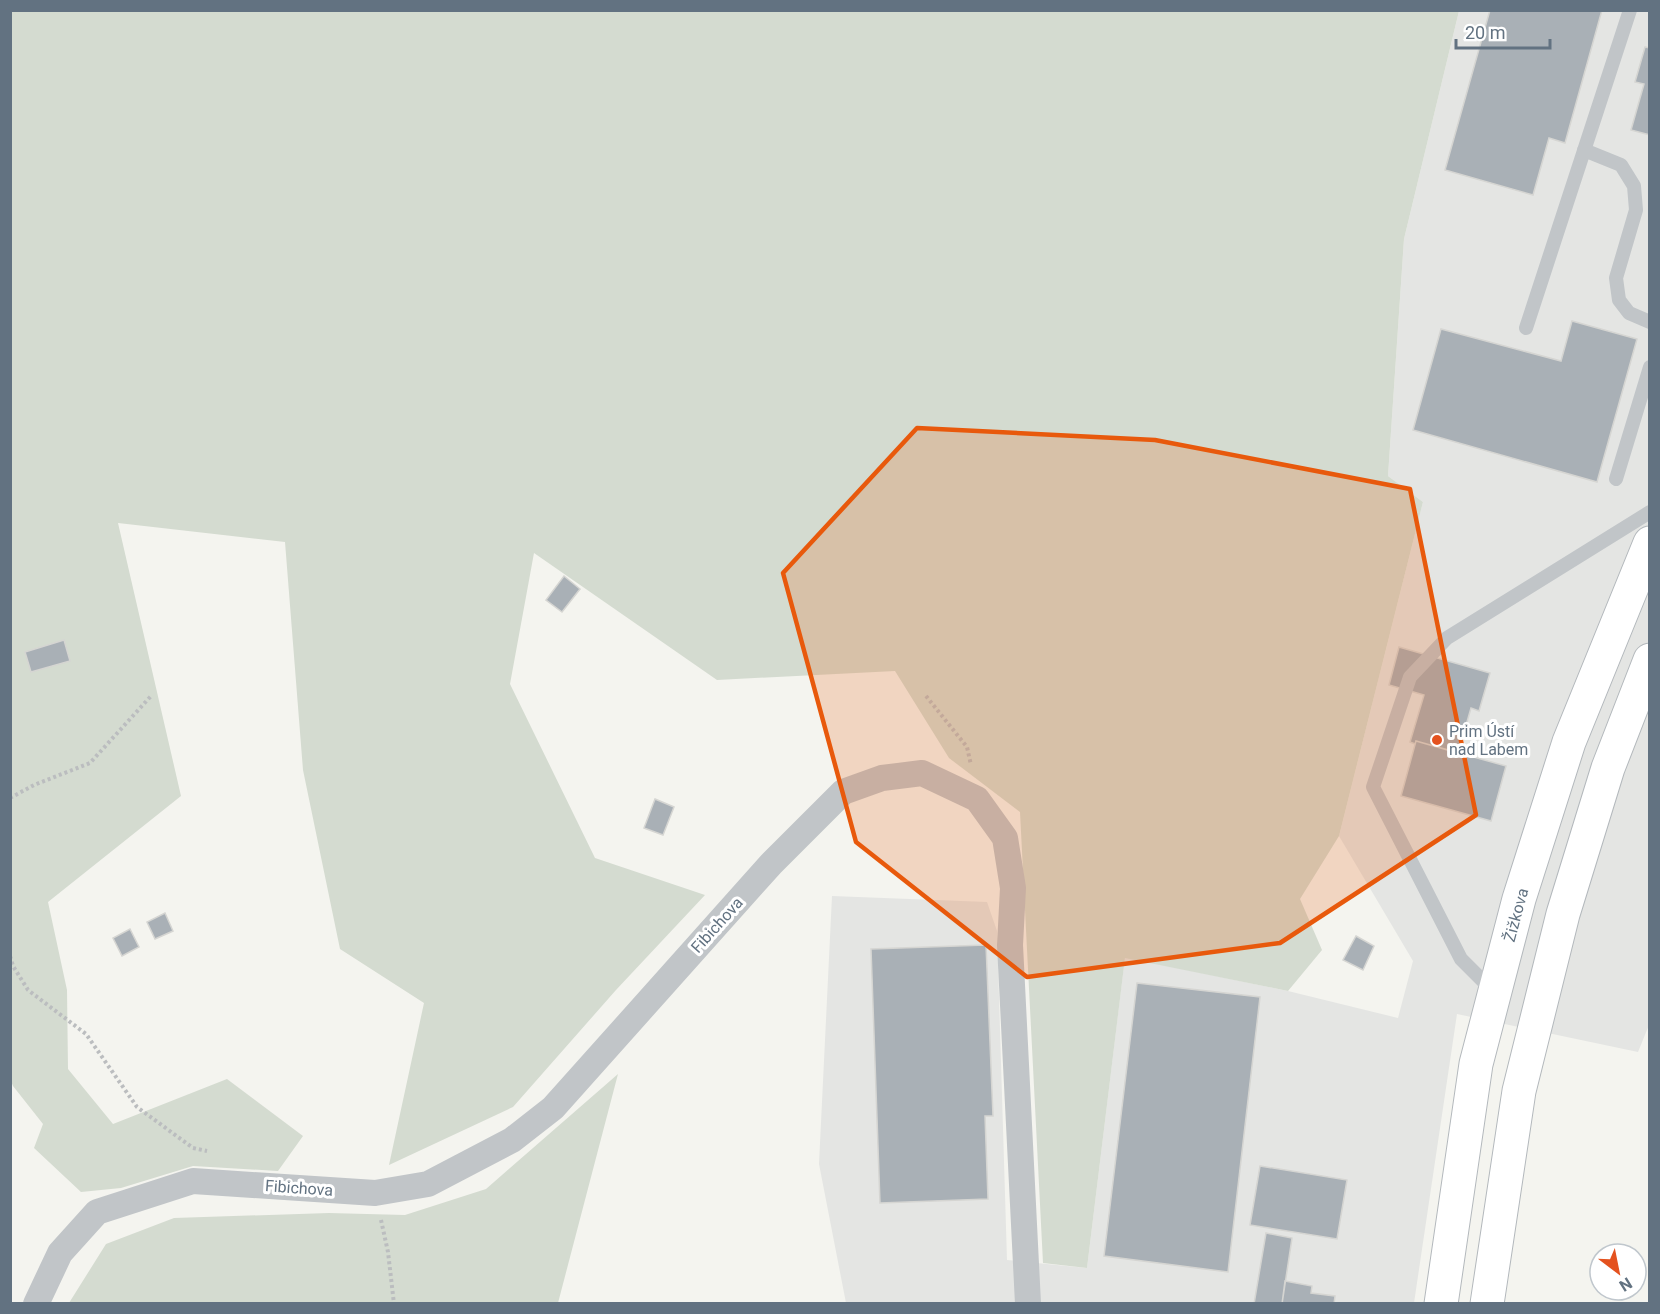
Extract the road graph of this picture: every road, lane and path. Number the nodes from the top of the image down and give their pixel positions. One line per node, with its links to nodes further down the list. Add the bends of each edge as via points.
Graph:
1 (1630, 10): 2 (lane)
2 (1584, 150): 3 (lane, via 1621,165 1634,186 1636,210 1616,278 1618,300 1629,313); 4 (lane)
3 (1650, 322)
4 (1526, 328)
5 (1650, 367): 6 (lane)
6 (1616, 479)
7 (1650, 512): 15 (lane, via 1447,638 1410,678 1374,787 1461,959)
8 (1650, 543): 15 (main road, Žižkova, via 1569,742)
9 (1650, 660): 22 (main road, via 1608,768 1563,914 1518,1091)
10 (151, 696): 12 (path, via 90,762)
11 (926, 696): 13 (path, via 967,747)
12 (10, 798)
13 (977, 799): 17 (street, Fibichova, via 922,773 882,777 843,792 771,864 553,1107 513,1140 428,1184); 20 (street, Fibichova, via 1005,838 1013,888 1010,945)
14 (10, 956): 16 (path, via 28,990 86,1034 137,1107 193,1148)
15 (1495, 993): 21 (main road, Žižkova, via 1476,1064)
16 (216, 1152)
17 (375, 1193): 18 (street, Fibichova, via 193,1181 97,1212 60,1253); 19 (path)
18 (36, 1304)
19 (394, 1304)
20 (1028, 1304)
21 (1442, 1304)
22 (1487, 1304)

